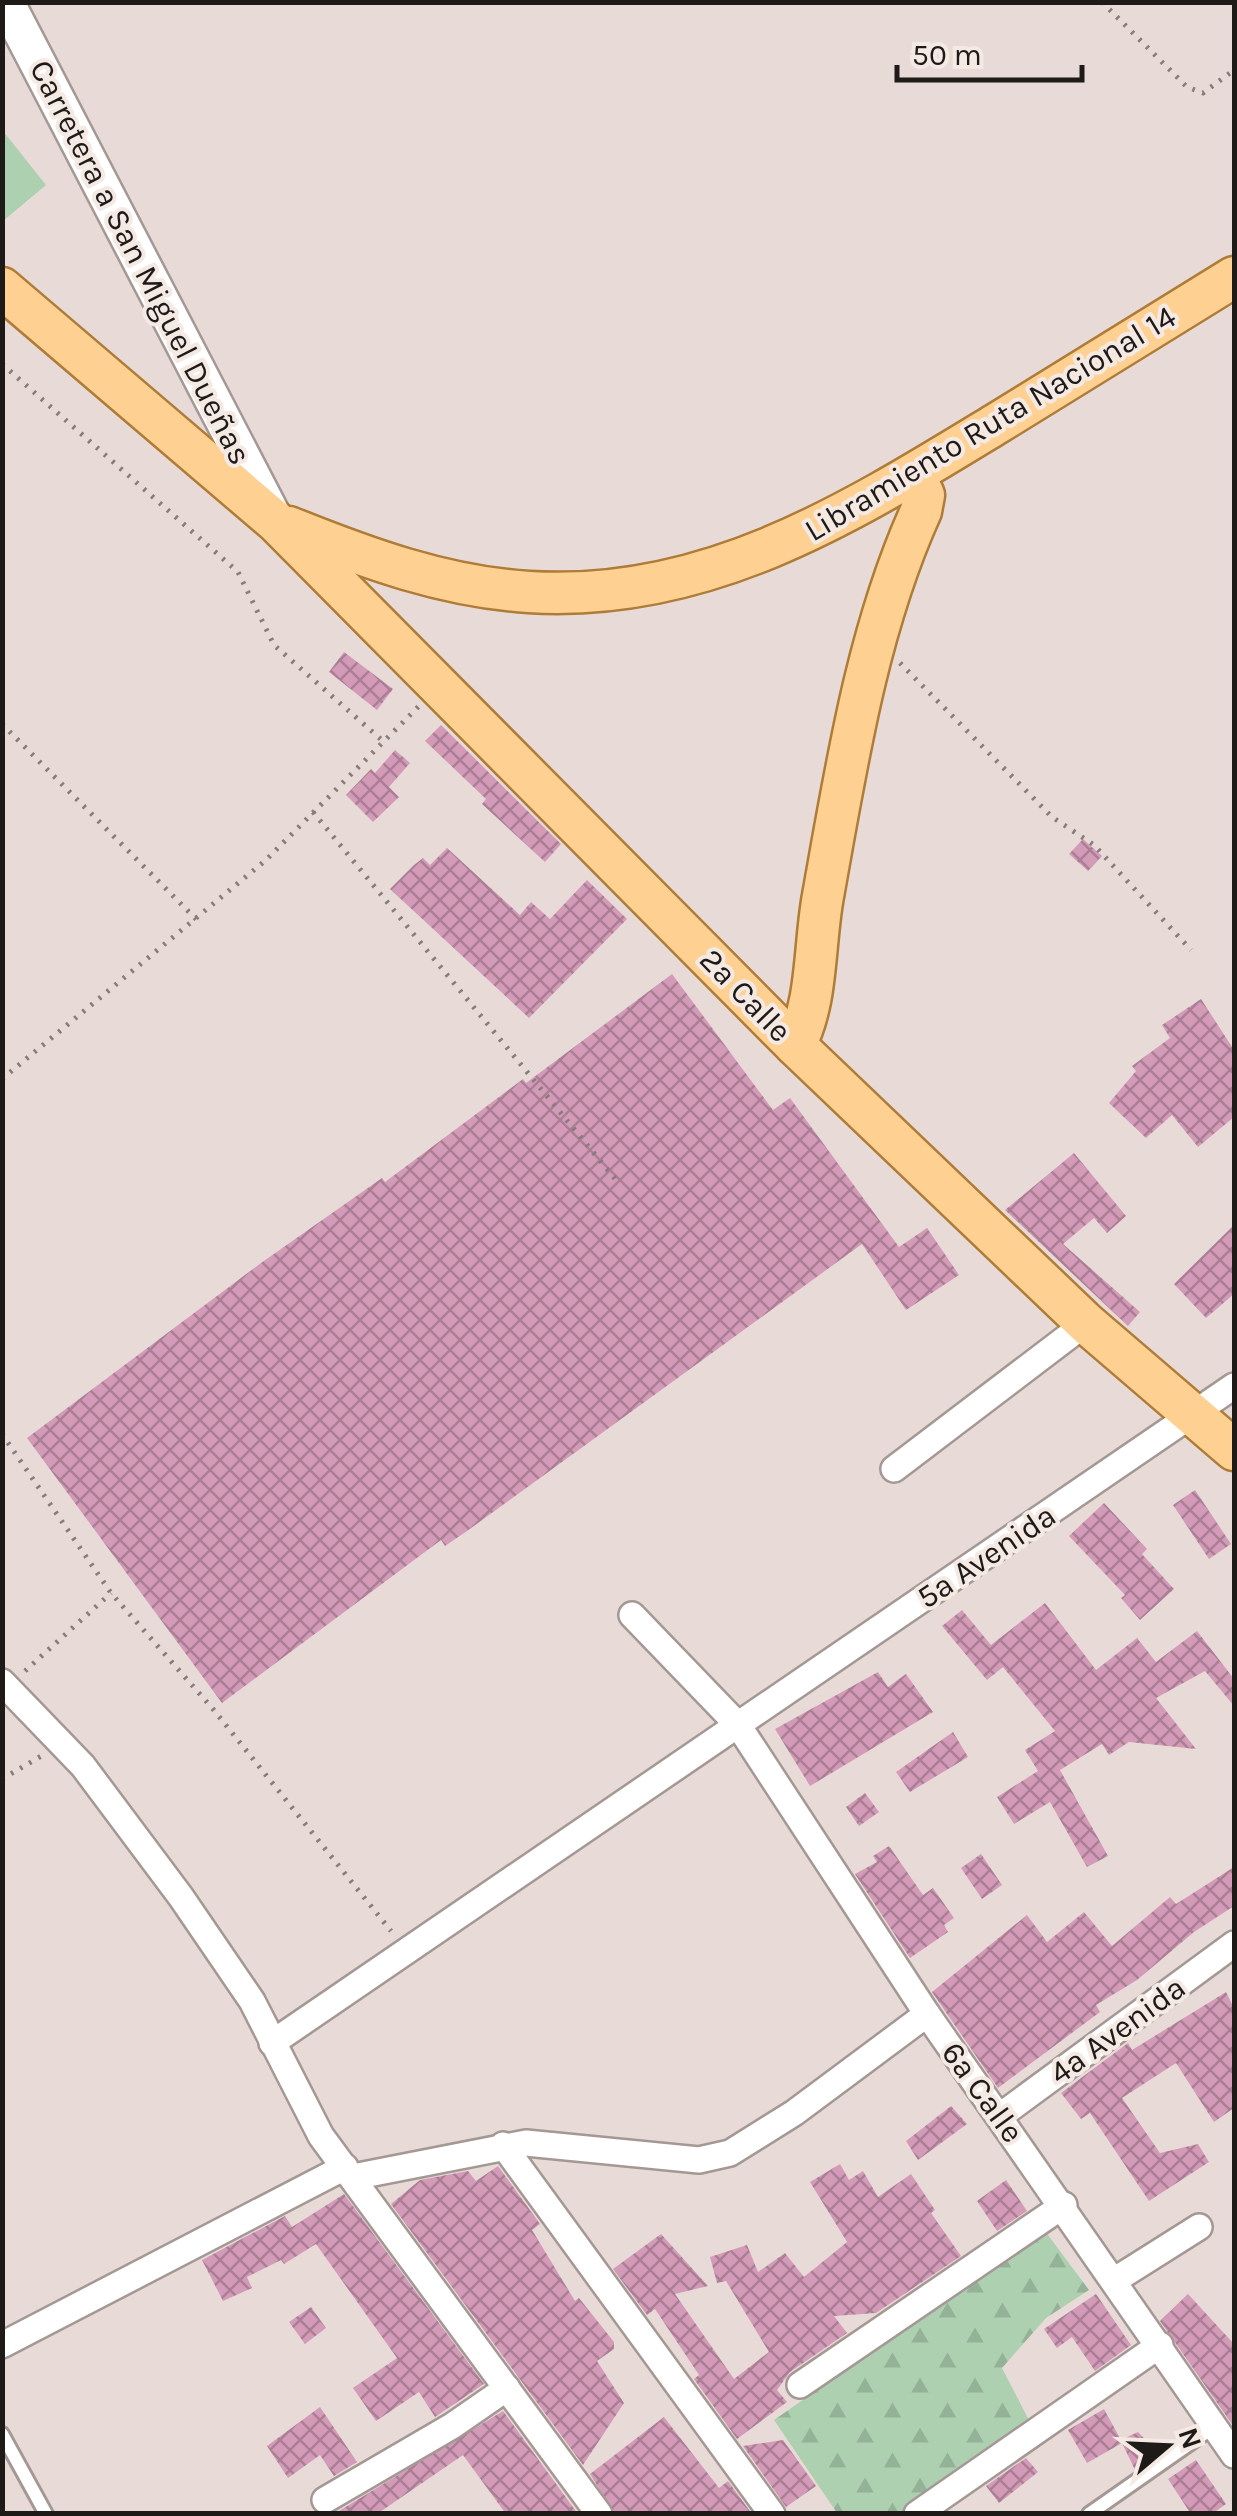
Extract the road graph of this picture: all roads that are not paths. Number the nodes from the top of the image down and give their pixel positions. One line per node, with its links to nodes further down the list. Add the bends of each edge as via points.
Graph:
1 (6, 2): 5 (main road, Carretera a San Miguel Dueñas)
2 (1234, 277): 4 (main road, Libramiento Ruta Nacional 14)
3 (2, 288): 5 (main road)
4 (914, 474): 5 (main road, Libramiento Ruta Nacional 14, via 739,563 618,591 478,586 377,561); 6 (main road, via 924,495 921,511 872,657 814,944 808,1012)
5 (276, 522): 6 (main road, 2a Calle)
6 (795, 1045): 7 (main road, 2a Calle)
7 (1086, 1323): 9 (main road, 2a Calle); 11 (street)
8 (1234, 1386): 9 (street, 5a Avenida)
9 (1193, 1414): 10 (main road, 2a Calle); 14 (street, 5a Avenida)
10 (1234, 1450)
11 (894, 1469)
12 (632, 1615): 14 (street, 6a Calle)
13 (5, 1684): 17 (street, via 62,1744 181,1897 252,2001)
14 (738, 1726): 16 (street, 6a Calle); 17 (street, 5a Avenida)
15 (1234, 1944): 18 (street, 4a Avenida)
16 (927, 2014): 18 (street, 6a Calle); 19 (street, via 730,2153 699,2160)
17 (272, 2043): 20 (street, via 321,2136)
18 (1000, 2116): 21 (street, 6a Calle)
19 (503, 2145): 20 (street); 34 (street)
20 (349, 2172): 24 (street); 27 (street)
21 (1064, 2205): 23 (street, 6a Calle); 26 (street)
22 (1198, 2227): 23 (street)
23 (1115, 2280): 25 (street, 6a Calle)
24 (2, 2345)
25 (1160, 2345): 28 (street, 6a Calle); 35 (street)
26 (800, 2385)
27 (507, 2388): 31 (street); 33 (street)
28 (1215, 2426): 30 (street, 6a Calle); 36 (lane)
29 (2, 2434): 32 (lane)
30 (1234, 2454)
31 (325, 2500)
32 (46, 2514)
33 (598, 2514)
34 (772, 2514)
35 (917, 2514)
36 (1089, 2514)

